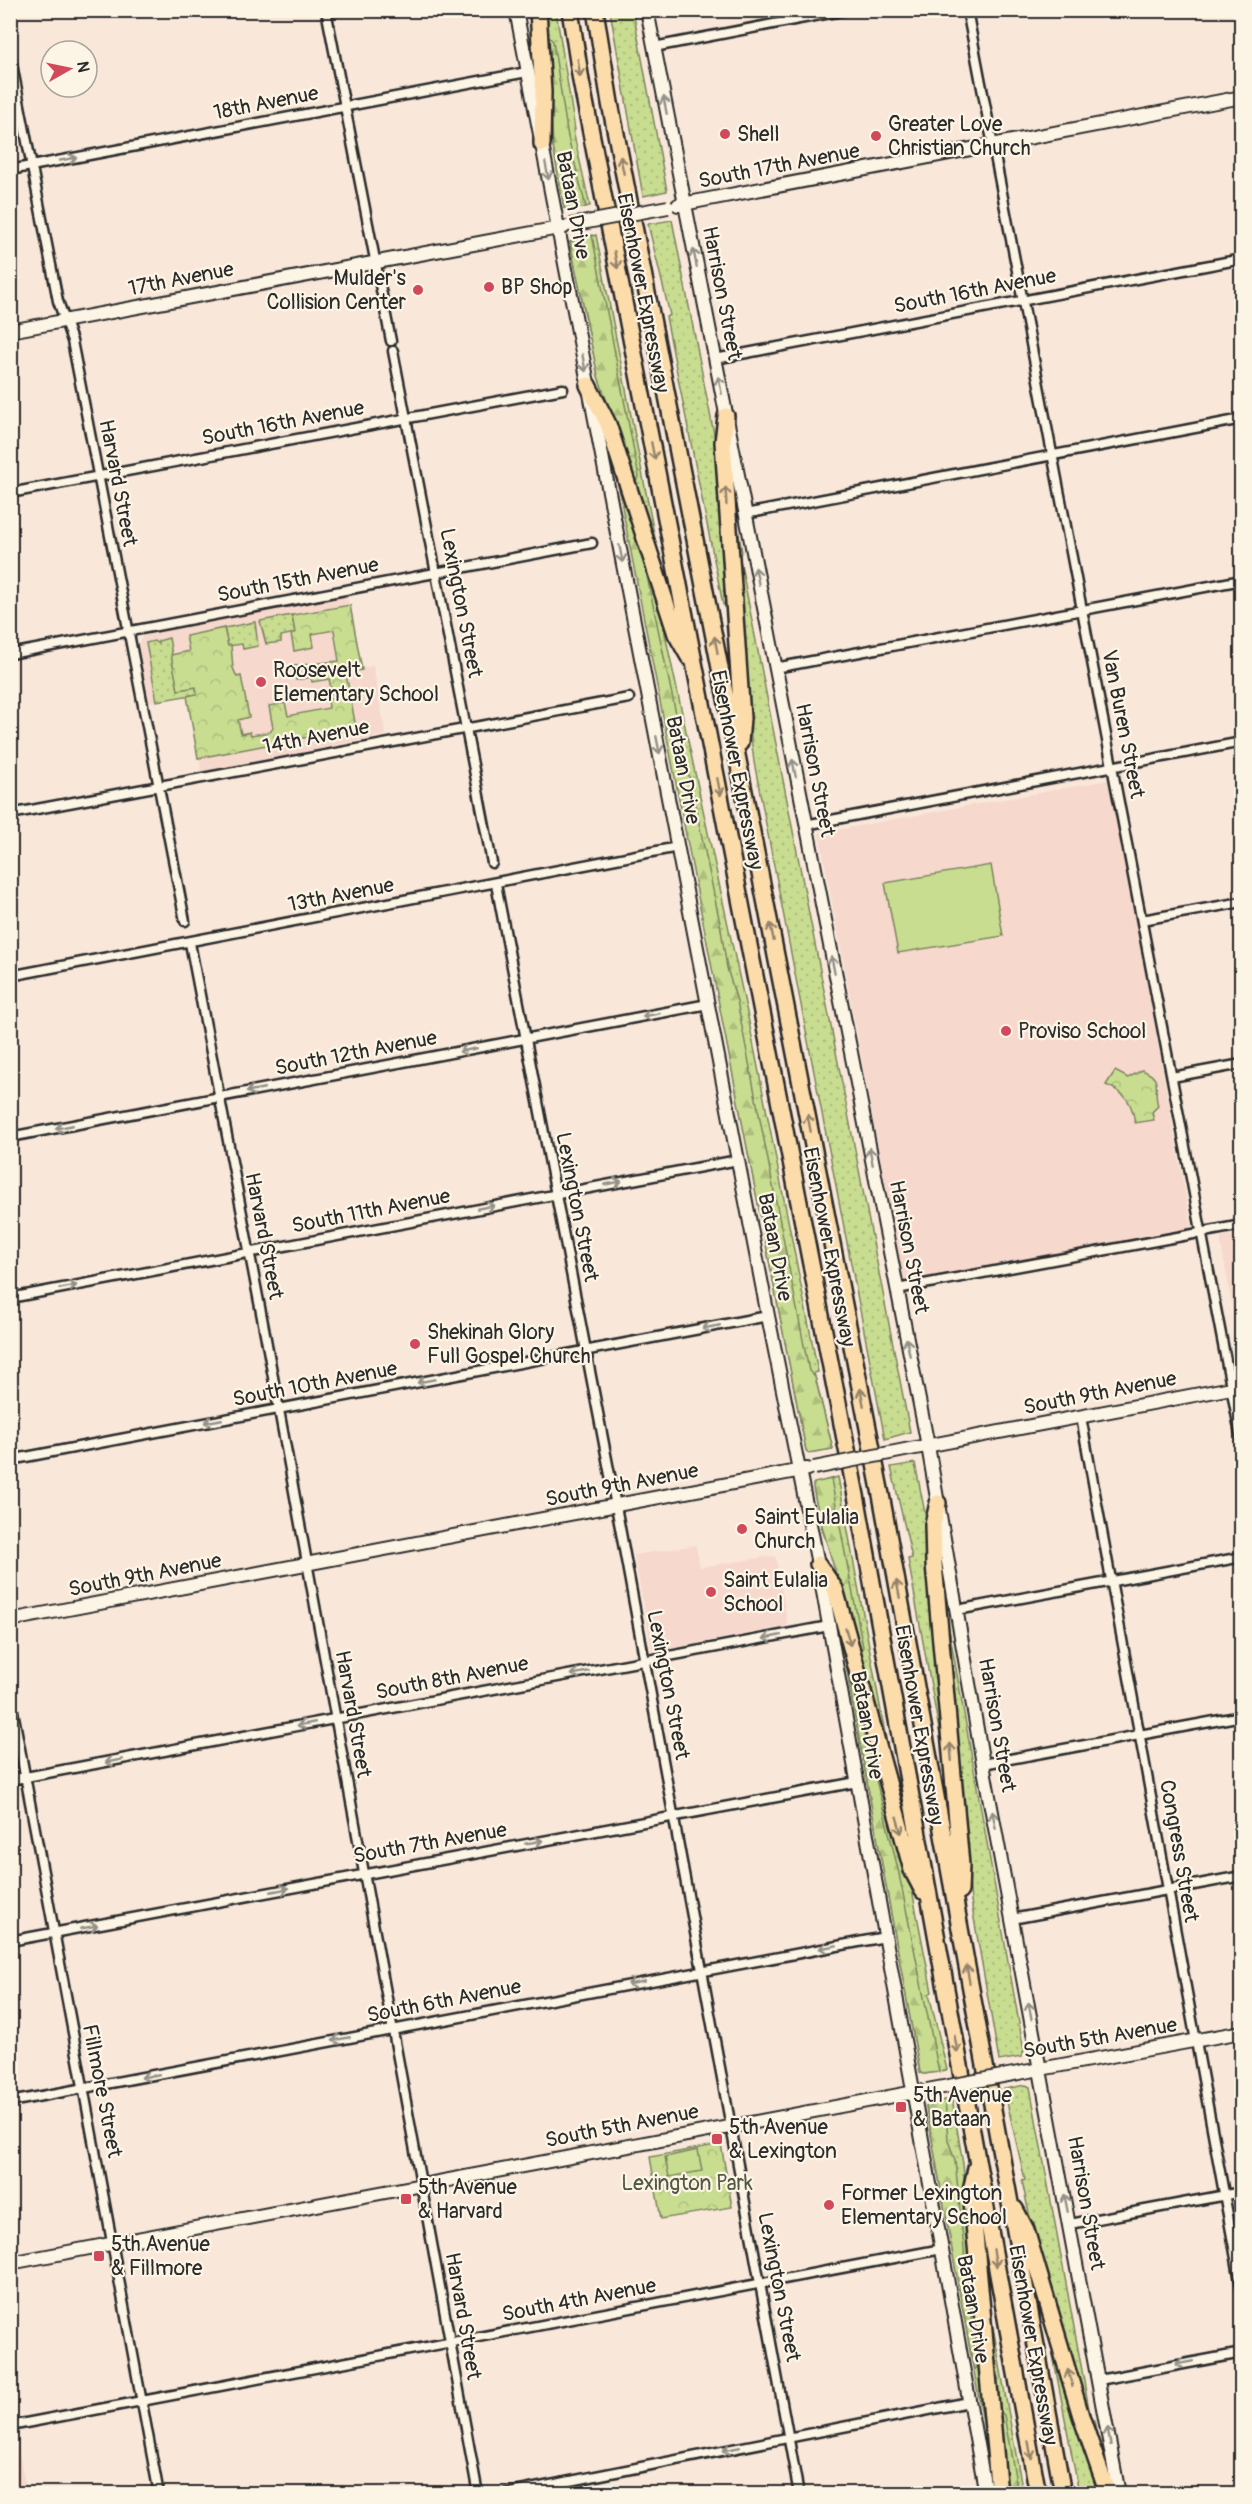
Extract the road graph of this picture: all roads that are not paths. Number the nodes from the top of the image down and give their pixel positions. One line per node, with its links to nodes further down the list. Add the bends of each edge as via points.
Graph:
1 (326, 10): 13 (street)
2 (516, 10): 11 (street, Bataan Drive)
3 (538, 10): 14 (highway)
4 (570, 10): 45 (highway, Eisenhower Expressway, one-way to 45)
5 (596, 10): 49 (highway, Eisenhower Expressway, one-way to 5, via 612,115)
6 (647, 10): 9 (street, Harrison Street)
7 (846, 10): 9 (street)
8 (967, 10): 15 (street, Van Buren Street)
9 (654, 47): 18 (street, Harrison Street, one-way to 9)
10 (10, 54): 16 (street, Harvard Street)
11 (527, 72): 13 (street, 18th Avenue); 14 (street, Bataan Drive)
12 (1242, 97): 15 (street, South 17th Avenue)
13 (346, 106): 16 (street, 18th Avenue, one-way to 13); 22 (street)
14 (542, 144): 20 (street, Bataan Drive, one-way to 20)
15 (993, 145): 18 (street, South 17th Avenue); 23 (street, Van Buren Street)
16 (32, 166): 17 (street, 18th Avenue); 24 (street, Harvard Street, via 58,301)
17 (10, 170)
18 (684, 204): 19 (street, South 17th Avenue, bridge); 28 (street, Harrison Street, one-way to 18)
19 (571, 225): 20 (street, 17th Avenue)
20 (558, 228): 22 (street, 17th Avenue); 29 (street, Bataan Drive, one-way to 29)
21 (1242, 259): 23 (street, South 16th Avenue)
22 (376, 262): 24 (street, 17th Avenue); 26 (street)
23 (1024, 299): 28 (street, South 16th Avenue); 34 (street, Van Buren Street)
24 (66, 320): 25 (street, 17th Avenue); 35 (street, Harvard Street)
25 (10, 331)
26 (391, 341)
27 (393, 351): 32 (street, Lexington Street)
28 (715, 359): 31 (street, Harrison Street, one-way to 28)
29 (588, 385): 45 (highway, via 608,424 676,634); 54 (street, Bataan Drive, one-way to 54)
30 (563, 389): 32 (street, South 16th Avenue)
31 (726, 416): 37 (street, Harrison Street); 49 (highway, one-way to 31, via 742,718 723,442)
32 (406, 418): 35 (street, South 16th Avenue); 39 (street, Lexington Street)
33 (1242, 419): 34 (street)
34 (1054, 454): 37 (street); 41 (street, Van Buren Street)
35 (99, 477): 36 (street, South 16th Avenue); 42 (street, Harvard Street)
36 (10, 493)
37 (745, 514): 44 (street, Harrison Street, one-way to 37)
38 (591, 543): 39 (street, South 15th Avenue)
39 (436, 572): 42 (street, South 15th Avenue); 47 (street, Lexington Street)
40 (1242, 580): 41 (street)
41 (1083, 611): 44 (street); 50 (street, Van Buren Street)
42 (129, 631): 43 (street, South 15th Avenue); 51 (street, Harvard Street)
43 (10, 654)
44 (775, 668): 53 (street, Harrison Street, one-way to 44)
45 (696, 669): 106 (highway, Eisenhower Expressway, one-way to 106, via 857,1499)
46 (629, 698): 47 (street, 14th Avenue)
47 (466, 727): 51 (street, 14th Avenue); 55 (street, Lexington Street)
48 (1242, 742): 50 (street)
49 (739, 764): 107 (highway, Eisenhower Expressway, one-way to 49)
50 (1113, 767): 53 (street); 58 (street, Van Buren Street)
51 (159, 785): 52 (street, 14th Avenue); 59 (street, Harvard Street)
52 (10, 814)
53 (805, 825): 73 (street, Harrison Street, one-way to 53)
54 (678, 847): 56 (street, 13th Avenue); 62 (street, Bataan Drive)
55 (492, 863)
56 (496, 884): 60 (street, 13th Avenue); 63 (street, Lexington Street)
57 (1242, 902): 58 (street)
58 (1142, 920): 65 (street, Van Buren Street)
59 (185, 921)
60 (190, 943): 61 (street, 13th Avenue); 66 (street, Harvard Street)
61 (10, 976)
62 (708, 1004): 63 (street, South 12th Avenue, one-way to 63); 68 (street, Bataan Drive)
63 (525, 1039): 66 (street, South 12th Avenue, one-way to 66); 69 (street, Lexington Street)
64 (1242, 1064): 65 (street)
65 (1172, 1077): 71 (street, Van Buren Street)
66 (219, 1097): 67 (street, South 12th Avenue, one-way to 67); 72 (street, Harvard Street)
67 (10, 1137)
68 (738, 1160): 69 (street, South 11th Avenue, one-way to 68); 75 (street, Bataan Drive)
69 (556, 1194): 72 (street, South 11th Avenue, one-way to 69); 76 (street, Lexington Street)
70 (1242, 1225): 71 (street)
71 (1201, 1232): 73 (street); 77 (street, Van Buren Street)
72 (249, 1252): 74 (street, South 11th Avenue, one-way to 72); 78 (street, Harvard Street)
73 (897, 1289): 81 (street, Harrison Street, one-way to 73)
74 (10, 1298)
75 (768, 1316): 76 (street, South 10th Avenue, one-way to 76); 83 (street, Bataan Drive)
76 (586, 1350): 78 (street, South 10th Avenue, one-way to 78); 85 (street, Lexington Street)
77 (1236, 1387): 79 (street, South 9th Avenue); 80 (street, Van Buren Street)
78 (279, 1409): 82 (street, South 10th Avenue, one-way to 82); 87 (street, Harvard Street)
79 (1081, 1417): 81 (street, South 9th Avenue); 89 (street, Congress Street)
80 (1242, 1444)
81 (928, 1446): 83 (street, South 9th Avenue, bridge); 84 (street, Harrison Street)
82 (10, 1460)
83 (801, 1470): 85 (street, South 9th Avenue); 88 (street, Bataan Drive)
84 (938, 1503): 90 (street, Harrison Street); 107 (highway, one-way to 84, via 962,1865 934,1564 933,1526)
85 (616, 1506): 87 (street, South 9th Avenue); 93 (street, Lexington Street)
86 (1242, 1557): 89 (street)
87 (308, 1564): 91 (street, South 9th Avenue); 96 (street, Harvard Street)
88 (818, 1564): 92 (street, Bataan Drive); 106 (highway, one-way to 106, via 835,1589 912,1870)
89 (1111, 1581): 90 (street); 97 (street, Congress Street)
90 (957, 1610): 98 (street, Harrison Street)
91 (10, 1620)
92 (829, 1626): 93 (street, South 8th Avenue, one-way to 93); 101 (street, Bataan Drive)
93 (645, 1660): 96 (street, South 8th Avenue, one-way to 96); 102 (street, Lexington Street)
94 (10, 1695): 99 (street, Fillmore Street)
95 (1242, 1716): 97 (street)
96 (336, 1719): 99 (street, South 8th Avenue, one-way to 99); 103 (street, Harvard Street)
97 (1139, 1735): 98 (street); 105 (street, Congress Street)
98 (983, 1764): 108 (street, Harrison Street, one-way to 98)
99 (26, 1777): 100 (street, South 8th Avenue); 109 (street, Fillmore Street)
100 (10, 1780)
101 (857, 1782): 102 (street, South 7th Avenue); 110 (street, Bataan Drive)
102 (674, 1816): 103 (street, South 7th Avenue, one-way to 102); 112 (street, Lexington Street)
103 (364, 1873): 109 (street, South 7th Avenue, one-way to 103); 113 (street, Harvard Street)
104 (1242, 1876): 105 (street)
105 (1168, 1889): 108 (street); 115 (street, Congress Street)
106 (931, 1904): 121 (highway, Eisenhower Expressway, one-way to 121)
107 (958, 1915): 125 (highway, Eisenhower Expressway, one-way to 107)
108 (1012, 1919): 116 (street, Harrison Street, one-way to 108)
109 (54, 1933): 111 (street, South 7th Avenue); 117 (street, Fillmore Street)
110 (885, 1937): 112 (street, South 6th Avenue, one-way to 112); 118 (street, Bataan Drive)
111 (10, 1941)
112 (702, 1971): 113 (street, South 6th Avenue, one-way to 113); 120 (street, Lexington Street)
113 (393, 2029): 117 (street, South 6th Avenue, one-way to 117); 122 (street, Harvard Street)
114 (1242, 2032): 115 (street, South 5th Avenue)
115 (1195, 2041): 116 (street, South 5th Avenue); 124 (street, Congress Street)
116 (1041, 2069): 118 (street, South 5th Avenue, bridge); 126 (street, Harrison Street, one-way to 116)
117 (83, 2089): 119 (street, South 6th Avenue); 127 (street, Fillmore Street)
118 (913, 2092): 120 (street, South 5th Avenue); 128 (street, Bataan Drive)
119 (10, 2102)
120 (731, 2126): 122 (street, South 5th Avenue); 130 (street, Lexington Street)
121 (977, 2159): 144 (highway, via 971,2191); 145 (highway, Eisenhower Expressway, one-way to 145)
122 (421, 2184): 127 (street, South 5th Avenue); 132 (street, Harvard Street)
123 (1242, 2192): 124 (street)
124 (1224, 2196): 126 (street); 131 (street, Congress Street)
125 (1008, 2197): 146 (highway, Eisenhower Expressway); 147 (highway, one-way to 125, via 1026,2230)
126 (1070, 2224): 134 (street, Harrison Street)
127 (112, 2244): 129 (street, South 5th Avenue); 135 (street, Fillmore Street)
128 (942, 2249): 130 (street, South 4th Avenue); 136 (street, Bataan Drive)
129 (10, 2263)
130 (761, 2284): 132 (street, South 4th Avenue); 138 (street, Lexington Street)
131 (1242, 2291)
132 (450, 2343): 135 (street, South 4th Avenue); 140 (street, Harvard Street)
133 (1242, 2353): 134 (street, one-way to 134)
134 (1099, 2380): 148 (street, Harrison Street, one-way to 134)
135 (142, 2401): 137 (street, South 4th Avenue); 139 (street, Fillmore Street)
136 (969, 2402): 138 (street); 143 (street, Bataan Drive)
137 (10, 2426)
138 (789, 2438): 141 (street, one-way to 141); 142 (street, Lexington Street)
139 (159, 2493)
140 (478, 2493)
141 (505, 2493)
142 (799, 2493)
143 (986, 2493)
144 (999, 2493)
145 (1038, 2493)
146 (1063, 2493)
147 (1108, 2493)
148 (1119, 2493)

